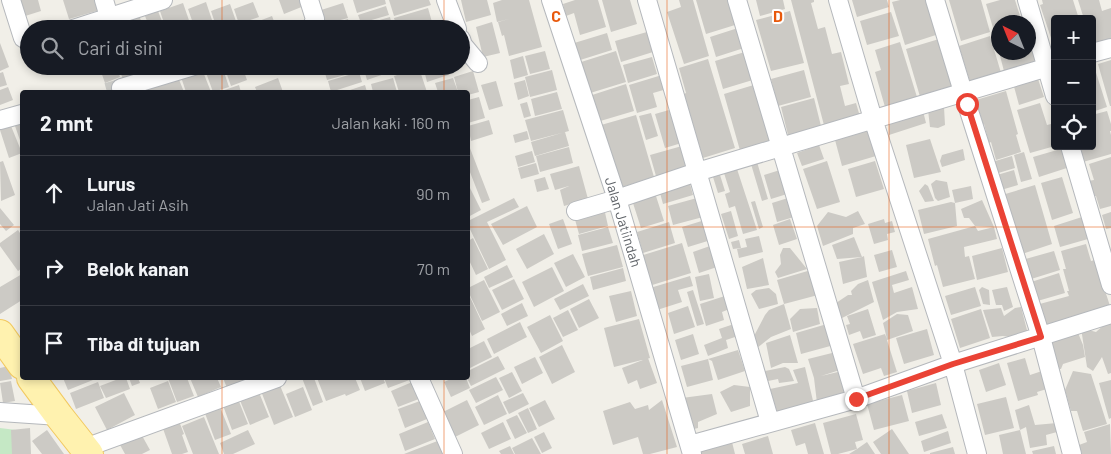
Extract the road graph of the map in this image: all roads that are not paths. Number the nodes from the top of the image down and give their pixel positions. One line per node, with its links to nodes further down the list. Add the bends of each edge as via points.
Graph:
1 (11, 0): 16 (street)
2 (104, 0): 12 (street)
3 (164, 0): 12 (street)
4 (309, 0): 14 (street)
5 (446, 0): 15 (street)
6 (551, 0): 31 (street, Jalan Jatiindah)
7 (647, 0): 30 (street)
8 (737, 0): 28 (street)
9 (838, 0): 26 (street)
10 (935, 0): 24 (street)
11 (1026, 0): 21 (street)
12 (109, 17): 13 (street)
13 (100, 20)
14 (315, 20)
15 (454, 20)
16 (20, 28)
17 (1111, 48): 19 (street)
18 (470, 53): 20 (street)
19 (1096, 53)
20 (478, 63)
21 (1051, 66): 24 (street)
22 (164, 75): 23 (street)
23 (121, 88)
24 (963, 92): 26 (street); 35 (street)
25 (20, 115): 27 (street)
26 (873, 119): 28 (street); 36 (street)
27 (0, 120)
28 (780, 147): 30 (street); 40 (street)
29 (1071, 150): 33 (street)
30 (697, 172): 31 (street); 43 (street)
31 (617, 199): 32 (street); 44 (street, Jalan Jatiindah)
32 (576, 211)
33 (1111, 285)
34 (1111, 314): 35 (street)
35 (1041, 337): 36 (street); 48 (street)
36 (953, 364): 40 (street); 47 (street)
37 (32, 380): 42 (main road)
38 (272, 380): 45 (street)
39 (420, 380): 46 (street)
40 (856, 399): 43 (street)
41 (0, 412): 42 (street)
42 (59, 416): 45 (main road)
43 (770, 422): 44 (street)
44 (691, 449)
45 (87, 451)
46 (453, 454)
47 (977, 454)
48 (1072, 454)

